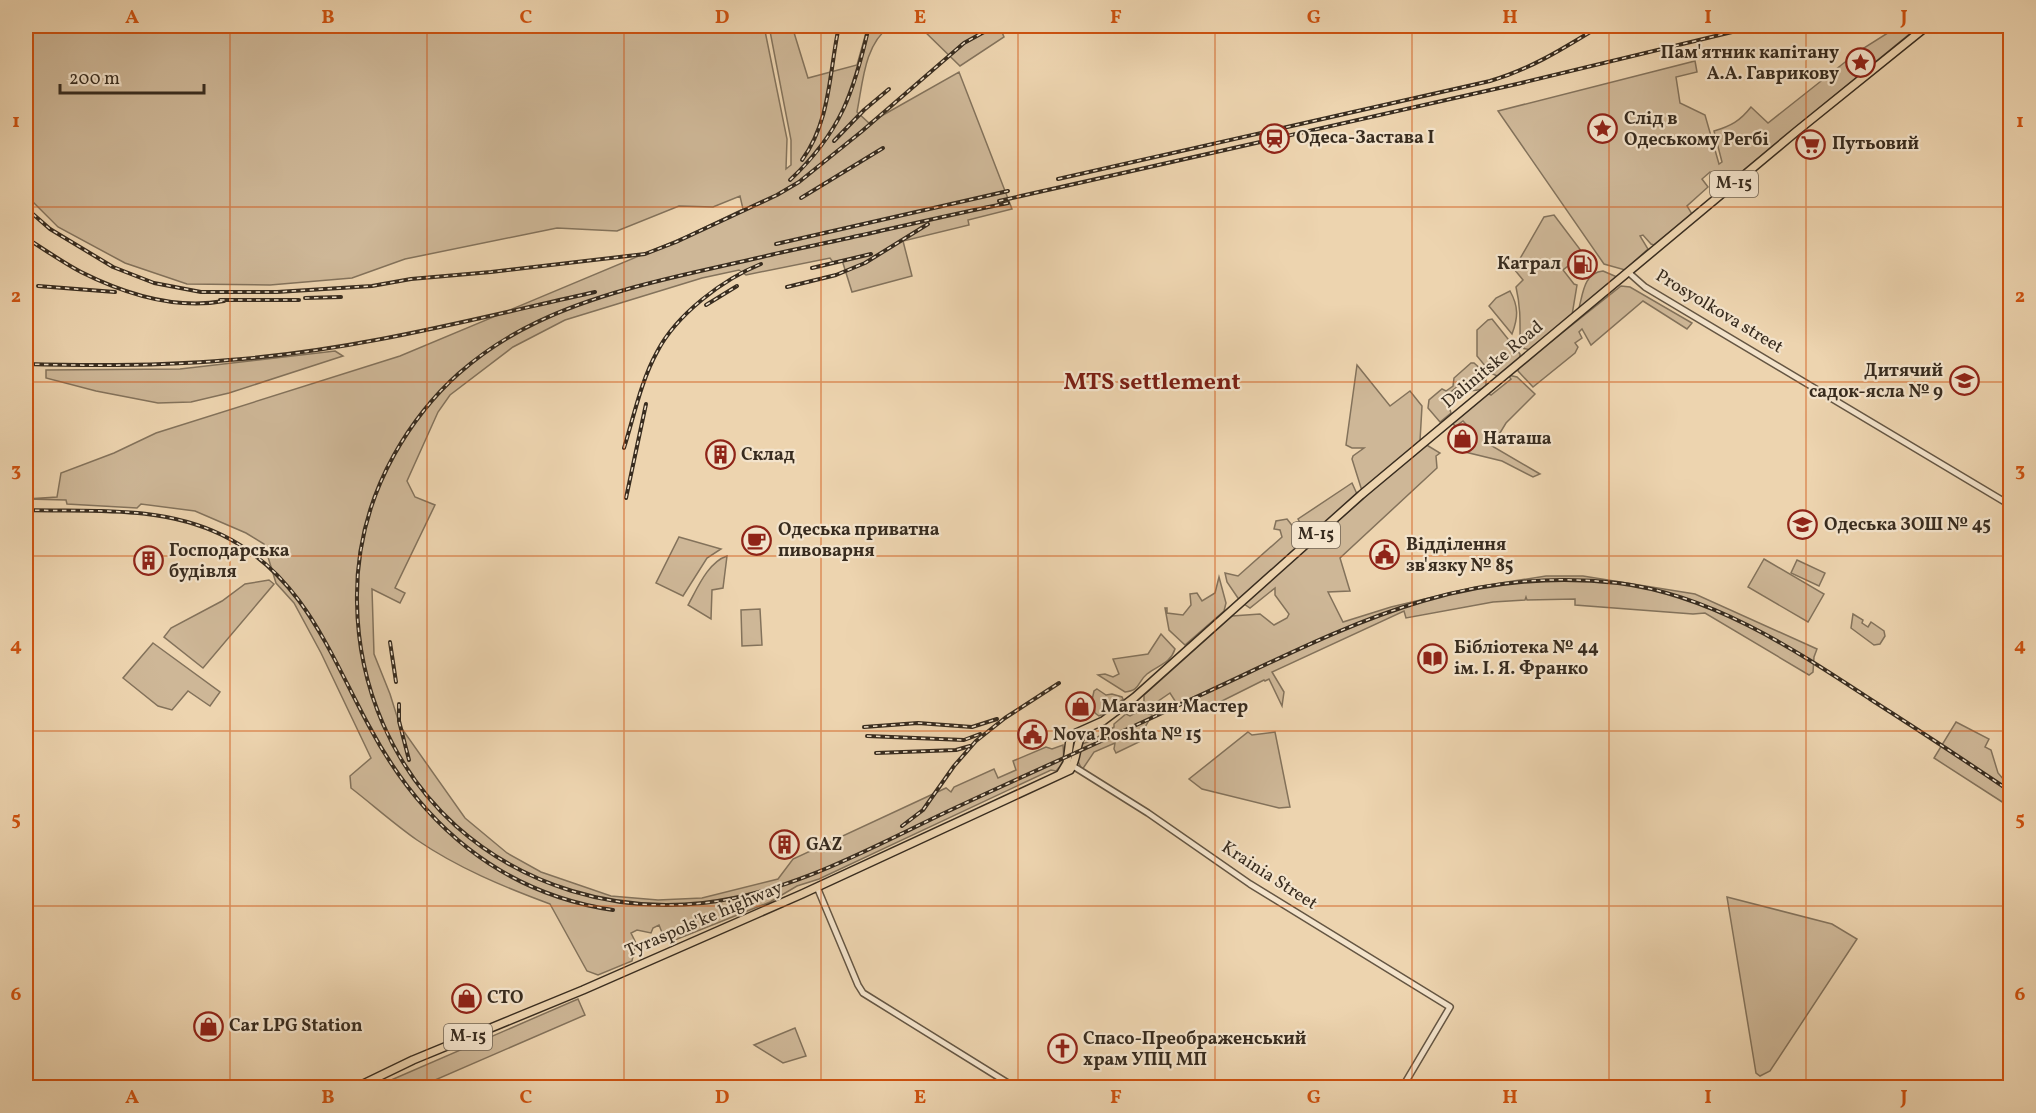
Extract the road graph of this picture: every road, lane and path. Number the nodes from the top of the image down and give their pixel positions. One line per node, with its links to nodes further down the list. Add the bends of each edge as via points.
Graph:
1 (1927, 26): 2 (main road, Dalinitske Road / М-15)
2 (1629, 272): 3 (street, Prosyolkova street, via 1645,286); 4 (main road, Dalinitske Road / М-15, via 1361,495 1136,697 1083,732)
3 (2010, 505)
4 (1070, 765): 5 (main road, Tyraspols'ke highway / М-15, via 1061,773); 8 (street, Krainia Street, via 1250,884 1450,1007)
5 (817, 887): 6 (main road, Tyraspols'ke highway / М-15); 7 (street, via 863,993)
6 (355, 1088)
7 (1016, 1088)
8 (1402, 1088)

